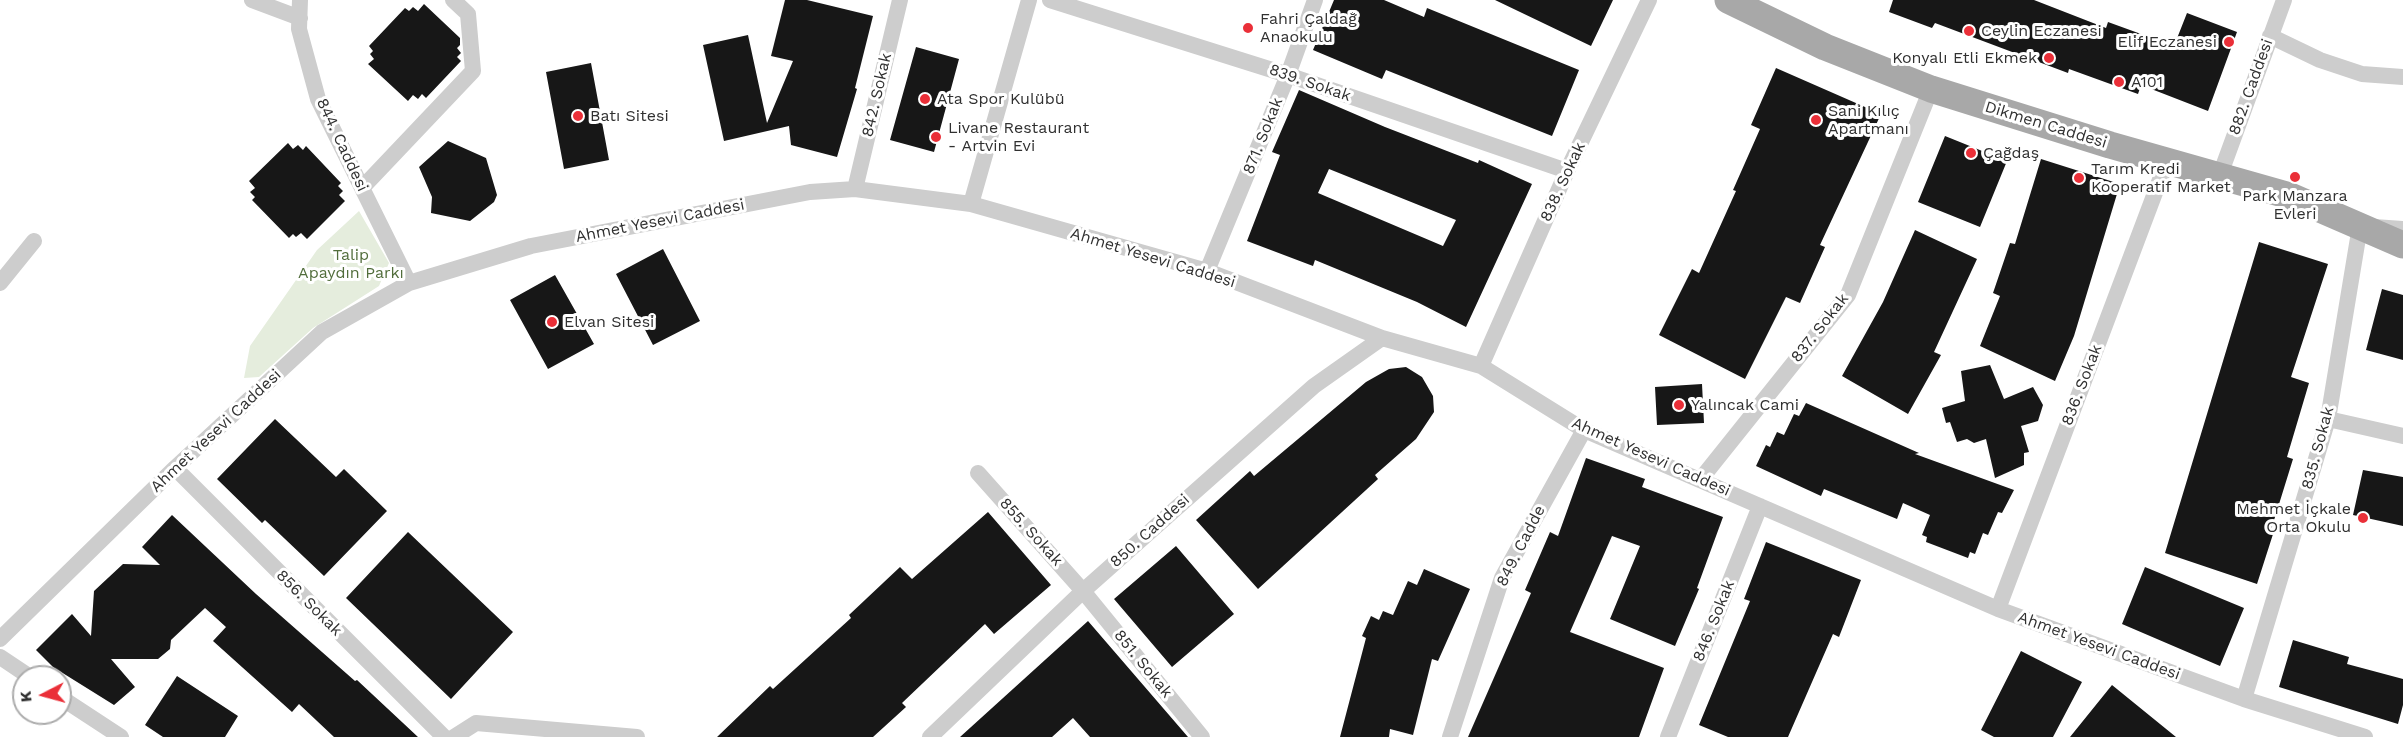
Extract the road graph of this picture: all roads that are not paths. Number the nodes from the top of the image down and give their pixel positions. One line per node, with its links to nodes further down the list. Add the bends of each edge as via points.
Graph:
1 (252, 0): 11 (street)
2 (300, 0): 11 (street, 844. Caddesi)
3 (453, 0): 19 (street, via 468,14 473,71)
4 (900, 0): 20 (street, 842. Sokak)
5 (1029, 0): 21 (street)
6 (1050, 0): 13 (street, 839. Sokak)
7 (1315, 0): 13 (street, 871. Sokak)
8 (1649, 0): 17 (street, 838. Sokak)
9 (1728, 0): 15 (main road, Dikmen Caddesi, via 1824,47)
10 (2284, 0): 12 (street, 882. Caddesi)
11 (300, 18): 19 (street, 844. Caddesi, via 299,29 318,99)
12 (2270, 36): 14 (street, via 2320,60 2362,74); 18 (street, 882. Caddesi)
13 (1288, 75): 17 (street, 839. Sokak); 26 (street, 871. Sokak)
14 (2403, 77)
15 (1931, 88): 16 (main road, Dikmen Caddesi); 36 (street, 837. Sokak, via 1848,295)
16 (2167, 161): 18 (main road, Dikmen Caddesi); 39 (street, 836. Sokak)
17 (1567, 171): 30 (street, 838. Sokak)
18 (2220, 175): 22 (main road, Dikmen Caddesi, via 2290,196)
19 (362, 188): 28 (street, 844. Caddesi)
20 (855, 189): 21 (street, Ahmet Yesevi Caddesi); 28 (street, Ahmet Yesevi Caddesi, via 810,192 531,246)
21 (971, 204): 26 (street, Ahmet Yesevi Caddesi)
22 (2360, 226): 23 (street); 25 (main road, Dikmen Caddesi); 31 (street, 835. Sokak)
23 (2403, 230)
24 (34, 241): 27 (street)
25 (2403, 245)
26 (1207, 272): 29 (street, Ahmet Yesevi Caddesi)
27 (0, 283)
28 (409, 283): 34 (street, Ahmet Yesevi Caddesi, via 322,332)
29 (1382, 338): 30 (street, Ahmet Yesevi Caddesi); 38 (street, 850. Caddesi, via 1314,386)
30 (1481, 366): 32 (street, Ahmet Yesevi Caddesi)
31 (2328, 418): 33 (street); 41 (street, 835. Sokak)
32 (1584, 430): 36 (street, Ahmet Yesevi Caddesi); 49 (street, 849. Cadde, via 1502,578)
33 (2403, 436)
34 (175, 468): 40 (street, Ahmet Yesevi Caddesi); 44 (street, 856. Sokak)
35 (978, 473): 38 (street, 855. Sokak)
36 (1700, 480): 37 (street, Ahmet Yesevi Caddesi)
37 (1760, 506): 39 (street, Ahmet Yesevi Caddesi); 50 (street, 846. Sokak)
38 (1083, 591): 47 (street, 850. Caddesi); 48 (street, 851. Sokak)
39 (1998, 609): 41 (street, Ahmet Yesevi Caddesi)
40 (0, 639)
41 (2244, 699): 51 (street, Ahmet Yesevi Caddesi)
42 (72, 705): 43 (street)
43 (121, 737)
44 (444, 737)
45 (454, 737): 46 (street, via 476,723)
46 (637, 737)
47 (930, 737)
48 (1202, 737)
49 (1450, 737)
50 (1668, 737)
51 (2366, 737)

